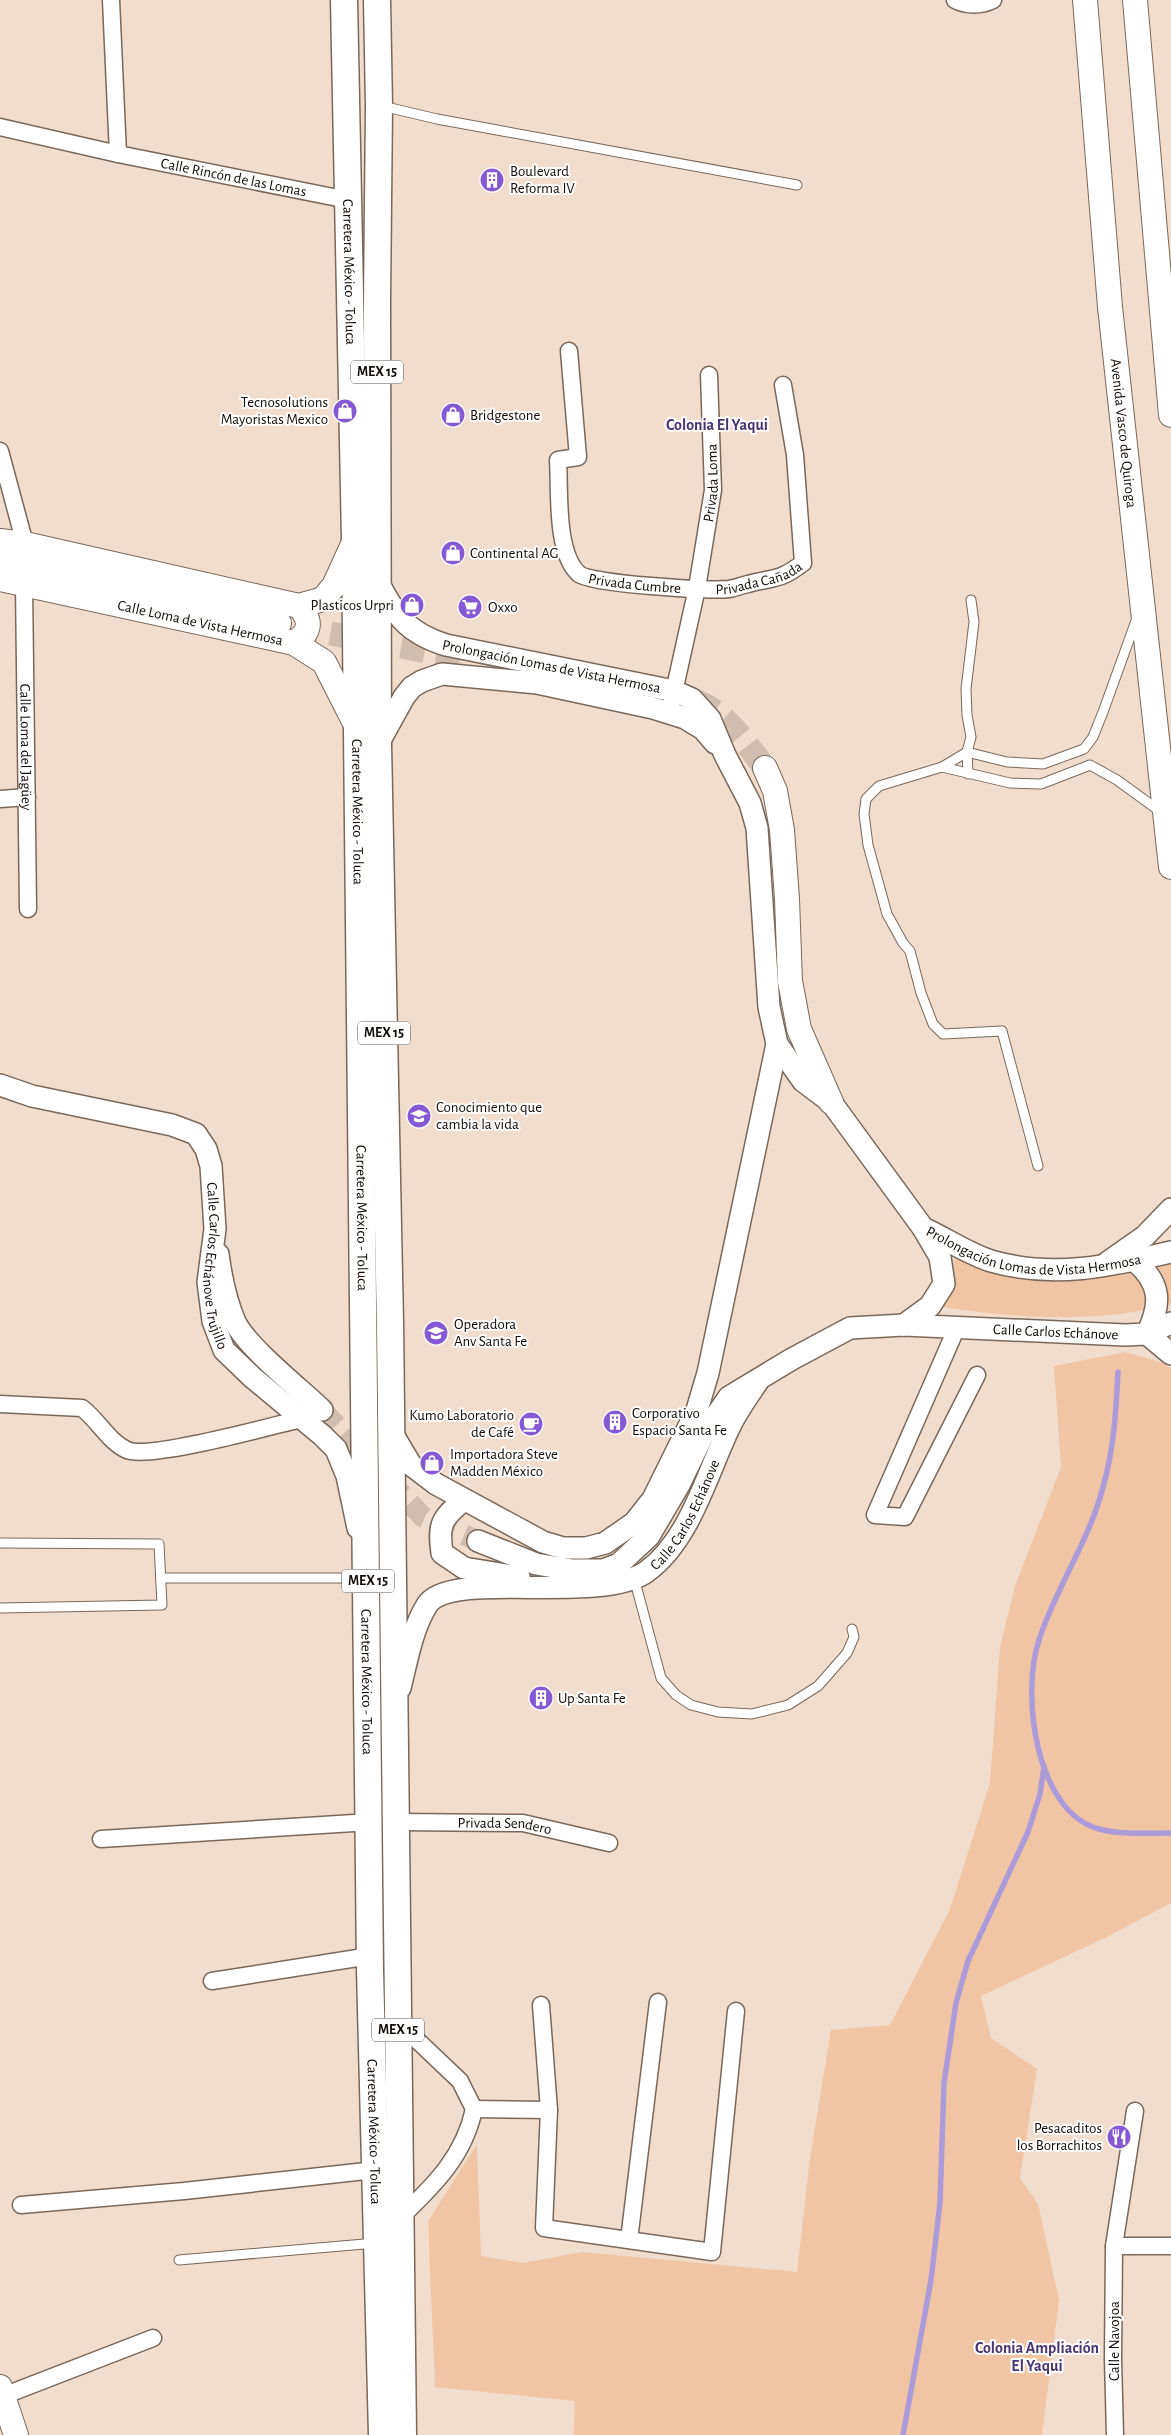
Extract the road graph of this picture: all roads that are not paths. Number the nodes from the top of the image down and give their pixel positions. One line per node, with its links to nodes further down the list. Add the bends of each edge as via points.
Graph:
1 (111, 0): 10 (street)
2 (344, 0): 12 (main road, Carretera México - Toluca / MEX 15)
3 (377, 0): 8 (main road, Carretera México - Toluca / MEX 15)
4 (955, 0): 5 (street, via 974,5)
5 (994, 0)
6 (1085, 0): 28 (main road, Avenida Vasco de Quiroga, via 1110,307)
7 (1135, 0): 13 (main road)
8 (379, 106): 11 (lane); 23 (main road, Carretera México - Toluca / MEX 15)
9 (0, 127): 10 (street, Calle Rincón de las Lomas)
10 (118, 154): 12 (street, Calle Rincón de las Lomas)
11 (797, 185)
12 (348, 200): 19 (main road, Carretera México - Toluca / MEX 15)
13 (1164, 258): 17 (main road)
14 (569, 351): 26 (street, Privada Cumbre, via 578,457 558,460 563,539 568,559 580,574 596,580)
15 (709, 375): 26 (street, Privada Loma, via 713,490)
16 (783, 385): 26 (street, Privada Cañada, via 795,455 803,563 772,581 730,589)
17 (1171, 415)
18 (0, 451): 21 (street)
19 (355, 540): 29 (main road, Calle Loma de Vista Hermosa, via 334,586); 34 (main road, Carretera México - Toluca / MEX 15)
20 (0, 541): 21 (main road, Calle Loma de Vista Hermosa)
21 (26, 544): 29 (main road, Calle Loma de Vista Hermosa)
22 (0, 559): 29 (main road)
23 (377, 578): 30 (street, Prolongación Lomas de Vista Hermosa, via 397,616 427,639); 35 (main road, Carretera México - Toluca / MEX 15)
24 (0, 579): 25 (main road, Calle Loma de Vista Hermosa)
25 (24, 585): 29 (main road, Calle Loma de Vista Hermosa); 41 (street, Calle Loma del Jagüey)
26 (697, 588): 32 (street, Privada Cañada)
27 (971, 600): 36 (lane, via 974,622 966,689 971,737)
28 (1142, 603): 36 (lane, via 1104,712 1084,749 1043,764 1007,762); 43 (main road, Avenida Vasco de Quiroga)
29 (296, 625): 34 (main road, Calle Loma de Vista Hermosa, via 324,662)
30 (446, 645): 31 (street, via 436,655 435,662); 32 (street, Prolongación Lomas de Vista Hermosa)
31 (442, 674): 33 (street, Prolongación Lomas de Vista Hermosa, via 536,683); 35 (street, Prolongación Lomas de Vista Hermosa, via 422,680 412,688)
32 (674, 691): 33 (street, Privada Cañada); 37 (street, Prolongación Lomas de Vista Hermosa, via 692,699 710,718)
33 (670, 713): 37 (street, Prolongación Lomas de Vista Hermosa, via 703,729)
34 (357, 727): 72 (main road, Carretera México - Toluca / MEX 15)
35 (378, 744): 66 (main road, Carretera México - Toluca / MEX 15)
36 (967, 752): 38 (lane); 40 (lane)
37 (725, 754): 46 (street, Prolongación Lomas de Vista Hermosa, via 750,803 756,828 769,1007)
38 (942, 766): 40 (lane); 49 (lane, via 879,786 866,799 864,814 868,845 887,914 902,943 910,951 933,1024 943,1034 1002,1031)
39 (766, 768): 48 (main road, via 775,791 782,830 790,981 799,1029)
40 (968, 774): 43 (lane, via 1010,784 1041,784 1090,765 1117,780)
41 (27, 797): 42 (street); 45 (street, Calle Loma del Jagüey)
42 (0, 799)
43 (1166, 816): 44 (main road, Avenida Vasco de Quiroga)
44 (1171, 867)
45 (28, 909)
46 (777, 1044): 48 (street, Prolongación Lomas de Vista Hermosa, via 803,1081); 67 (street, Prolongación Lomas de Vista Hermosa, via 708,1373 697,1410 653,1499 634,1523 605,1543 586,1548 549,1544)
47 (0, 1085): 52 (street, Calle Carlos Echánove Trujillo, via 32,1096 196,1134 211,1166)
48 (831, 1102): 51 (street, Prolongación Lomas de Vista Hermosa)
49 (1038, 1166)
50 (1171, 1209): 55 (street, via 1145,1236)
51 (923, 1228): 55 (street, Prolongación Lomas de Vista Hermosa, via 990,1261 1035,1271); 57 (street, via 940,1257 944,1284 930,1306)
52 (215, 1229): 64 (street, via 226,1297 236,1323 246,1338); 65 (street, Calle Carlos Echánove Trujillo, via 208,1282 214,1321 224,1350)
53 (1171, 1252): 54 (street, Prolongación Lomas de Vista Hermosa)
54 (1134, 1260): 55 (street, Prolongación Lomas de Vista Hermosa); 59 (street, via 1145,1270 1158,1295)
55 (1101, 1268)
56 (1171, 1323): 59 (street, Calle Carlos Echánove)
57 (904, 1325): 58 (street, Calle Carlos Echánove); 62 (street, Calle Carlos Echánove, via 850,1328)
58 (957, 1327): 59 (street, Calle Carlos Echánove, via 1103,1335); 61 (street, via 875,1515 905,1517)
59 (1147, 1334): 60 (street)
60 (1171, 1354)
61 (977, 1375)
62 (760, 1377): 68 (street, via 729,1397 703,1435 648,1536 619,1564 603,1570 572,1570 536,1564); 70 (street, Calle Carlos Echánove, via 731,1424 679,1537 657,1563)
63 (0, 1404): 65 (street, via 82,1408 121,1446 139,1453 187,1446)
64 (322, 1410)
65 (301, 1419): 72 (street, Calle Carlos Echánove Trujillo, via 336,1449 347,1476)
66 (392, 1433): 67 (street, via 411,1466); 76 (main road, Carretera México - Toluca / MEX 15)
67 (464, 1500): 73 (street, via 448,1513 439,1530 442,1553 464,1568 532,1579)
68 (478, 1541)
69 (0, 1542): 71 (lane, via 160,1544)
70 (634, 1577): 73 (street, Calle Carlos Echánove, via 615,1585); 75 (lane, via 661,1678 691,1706 752,1714 788,1705 818,1686 847,1653 854,1637)
71 (161, 1578): 72 (lane); 74 (lane, via 162,1605)
72 (368, 1578): 77 (main road, Carretera México - Toluca / MEX 15)
73 (566, 1589): 76 (street, Calle Carlos Echánove, via 451,1590 428,1603 414,1632)
74 (0, 1608)
75 (852, 1629)
76 (396, 1705): 78 (main road, Carretera México - Toluca / MEX 15)
77 (370, 1822): 79 (street); 81 (main road, Carretera México - Toluca / MEX 15)
78 (397, 1822): 80 (street, Privada Sendero, via 523,1823); 86 (main road, Carretera México - Toluca / MEX 15)
79 (101, 1839)
80 (609, 1843)
81 (370, 1956): 82 (street); 90 (main road, Carretera México - Toluca / MEX 15)
82 (212, 1981)
83 (658, 2002): 93 (street)
84 (541, 2005): 88 (street)
85 (736, 2011): 93 (street, via 712,2252)
86 (398, 2022): 87 (street, via 460,2081); 92 (main road, Carretera México - Toluca / MEX 15)
87 (474, 2109): 88 (street); 92 (street, via 466,2137 452,2161 436,2183)
88 (548, 2110): 93 (street, via 544,2228)
89 (1135, 2111): 95 (street, Calle Navojoa)
90 (375, 2170): 91 (street); 94 (main road, Carretera México - Toluca / MEX 15)
91 (21, 2205)
92 (400, 2218): 99 (main road, Carretera México - Toluca / MEX 15)
93 (629, 2240)
94 (377, 2243): 97 (lane); 102 (main road, Carretera México - Toluca / MEX 15)
95 (1114, 2246): 96 (street); 105 (street, Calle Navojoa)
96 (1171, 2246)
97 (180, 2260)
98 (153, 2338): 100 (street)
99 (400, 2354): 103 (main road, Carretera México - Toluca / MEX 15); 104 (main road, via 417,2393)
100 (2, 2391): 101 (main road)
101 (16, 2435)
102 (382, 2435)
103 (402, 2435)
104 (421, 2435)
105 (1115, 2435)

